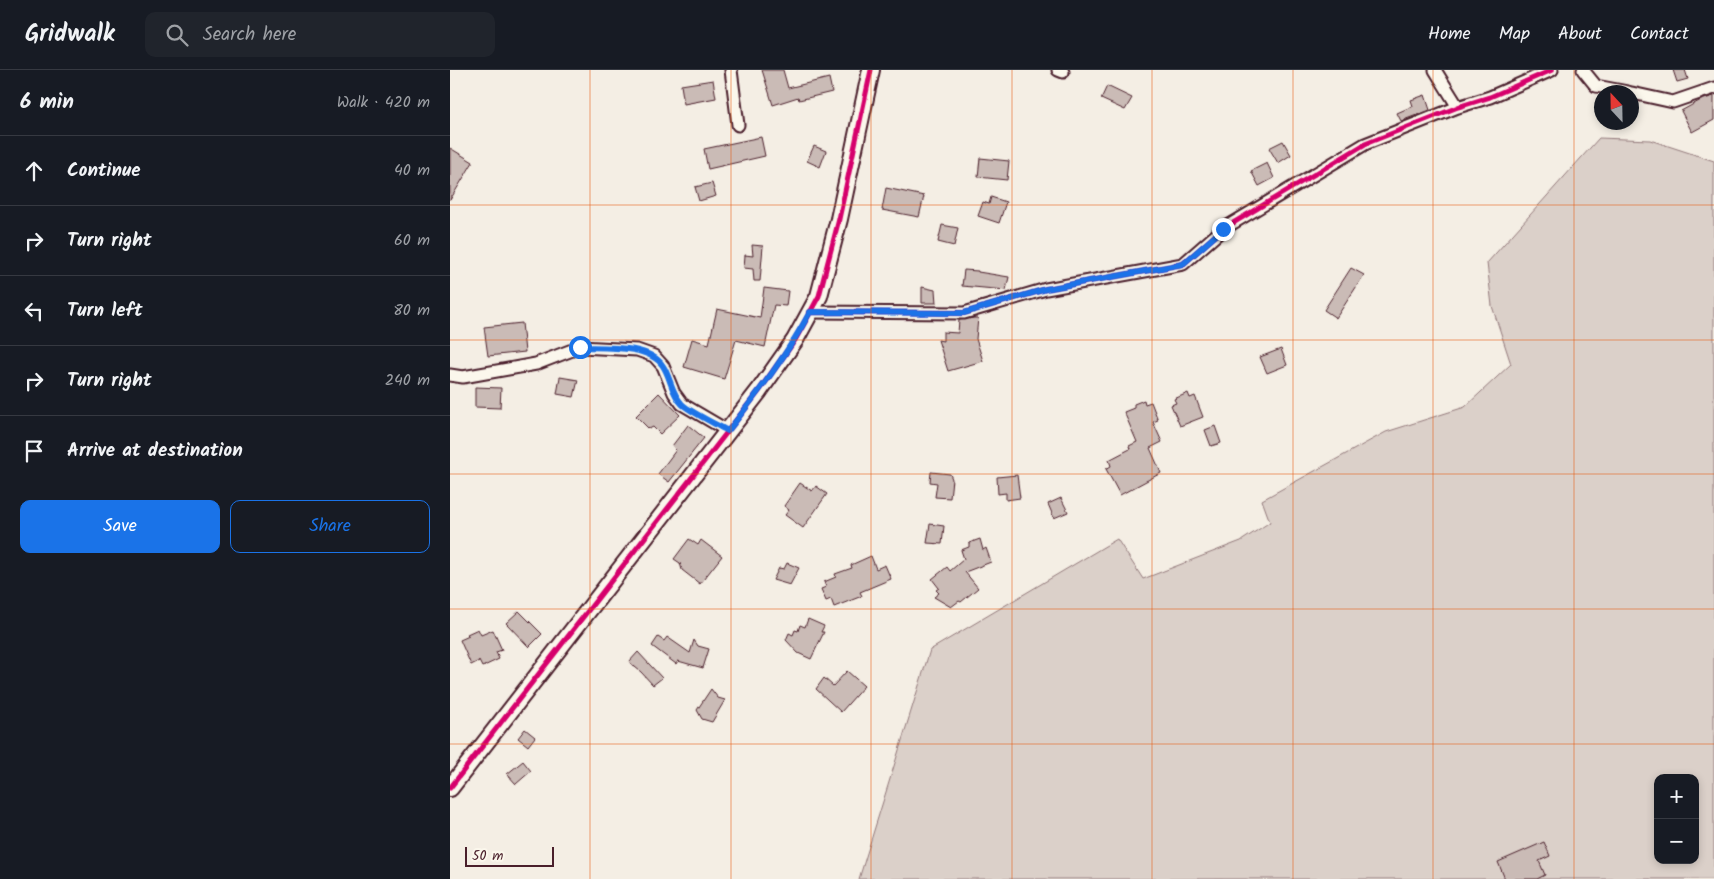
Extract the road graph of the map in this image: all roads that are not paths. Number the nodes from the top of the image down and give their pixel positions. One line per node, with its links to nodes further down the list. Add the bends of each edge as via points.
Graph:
1 (731, 70): 10 (street)
2 (871, 70): 11 (street, via 839,219 819,296)
3 (1435, 70): 9 (street)
4 (1552, 70): 9 (street)
5 (1583, 70): 6 (street)
6 (1595, 85)
7 (1714, 88): 8 (street, via 1672,102)
8 (1639, 95)
9 (1458, 107): 11 (street, via 1365,144 1223,229 1183,264 1046,289 964,313)
10 (738, 125)
11 (810, 312): 13 (street, via 760,391)
12 (450, 375): 13 (street, via 463,377 536,364 580,347 638,350 654,356 663,366 682,404)
13 (728, 431): 14 (street)
14 (451, 786)

